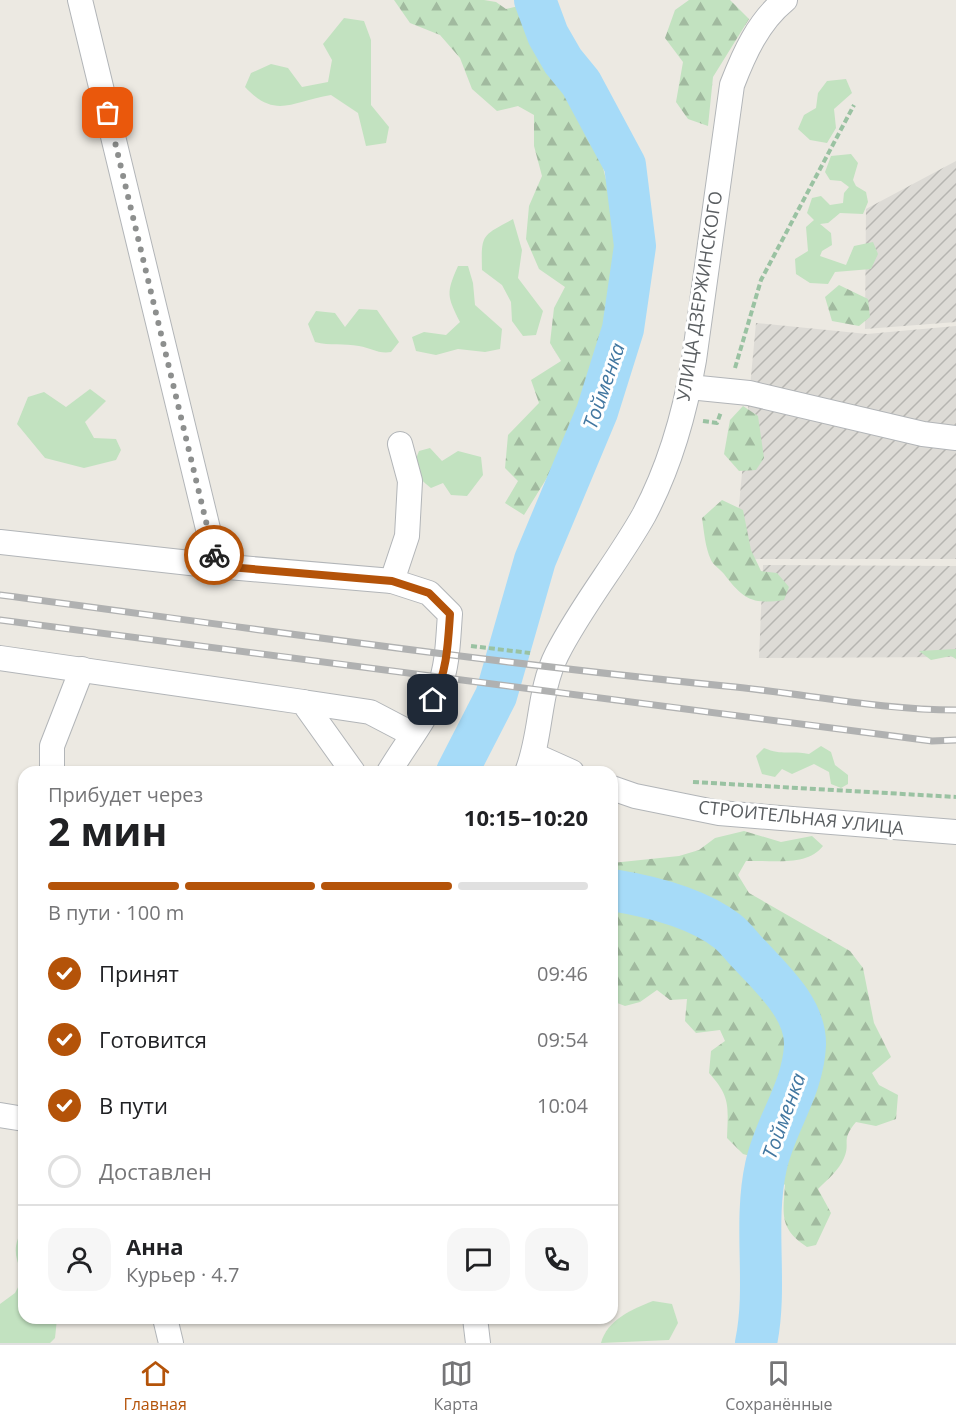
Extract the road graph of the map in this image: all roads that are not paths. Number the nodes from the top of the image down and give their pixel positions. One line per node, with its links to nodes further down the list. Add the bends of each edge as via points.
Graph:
1 (80, 0): 7 (street)
2 (785, 0): 3 (street, УЛИЦА ДЗЕРЖИНСКОГО, via 760,27 743,55 732,85)
3 (689, 387): 4 (street, via 749,393 923,434); 13 (street, УЛИЦА ДЗЕРЖИНСКОГО, via 645,513 556,656 542,701)
4 (956, 438)
5 (400, 444): 8 (street, via 410,492 407,536)
6 (0, 542): 7 (street)
7 (217, 566): 8 (street)
8 (392, 581): 12 (street, via 429,593 450,614 448,654 440,687)
9 (0, 658): 10 (street)
10 (82, 669): 11 (street); 14 (street, via 52,746)
11 (303, 702): 12 (street, via 370,712); 15 (street)
12 (412, 734): 16 (street)
13 (531, 764)
14 (52, 766)
15 (349, 766)
16 (393, 766)
17 (618, 790): 18 (street, СТРОИТЕЛЬНАЯ УЛИЦА, via 719,813)
18 (955, 835)
19 (0, 1115): 20 (street)
20 (18, 1118)
21 (166, 1324): 23 (street)
22 (476, 1324): 24 (street)
23 (171, 1343)
24 (478, 1343)

